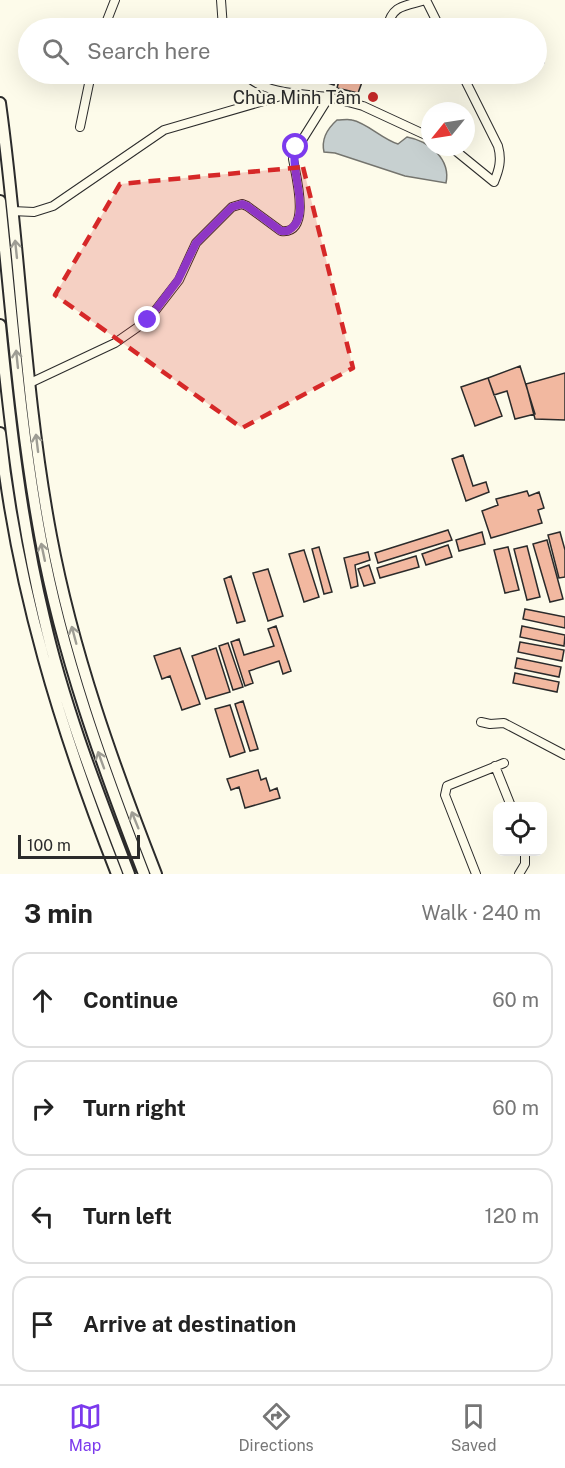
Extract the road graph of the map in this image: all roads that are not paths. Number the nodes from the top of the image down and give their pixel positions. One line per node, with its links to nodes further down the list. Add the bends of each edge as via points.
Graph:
1 (115, 0): 4 (street)
2 (220, 0): 5 (street)
3 (426, 0): 6 (street, via 397,9); 7 (street)
4 (108, 18)
5 (222, 18)
6 (390, 18)
7 (435, 18)
8 (90, 84): 14 (street)
9 (263, 84): 11 (street)
10 (467, 84): 16 (street, via 498,146 500,162 494,182)
11 (291, 93): 12 (street); 19 (street, via 164,130 53,206 34,212)
12 (328, 97): 15 (street, via 363,106); 21 (street, via 294,153 301,209 292,229 281,231 242,204 232,207 196,243 178,280 148,320 115,343)
13 (0, 103): 17 (main road)
14 (80, 127)
15 (421, 132)
16 (462, 156)
17 (4, 183): 19 (main road)
18 (0, 201): 31 (main road, one-way to 18, via 77,687 41,541 26,450)
19 (12, 211): 21 (main road, one-way to 19)
20 (0, 325): 30 (main road, via 14,455 44,620 83,751)
21 (30, 383): 32 (main road, one-way to 21, via 105,740 66,609 51,536)
22 (0, 433): 29 (main road, via 18,554 34,626 73,757)
23 (481, 722): 24 (street, via 504,723)
24 (565, 755)
25 (504, 762): 26 (street)
26 (495, 766): 27 (street); 33 (street, via 445,790)
27 (509, 802)
28 (525, 856): 34 (street)
29 (117, 874)
30 (129, 874)
31 (144, 874)
32 (156, 874)
33 (476, 874)
34 (519, 874)

